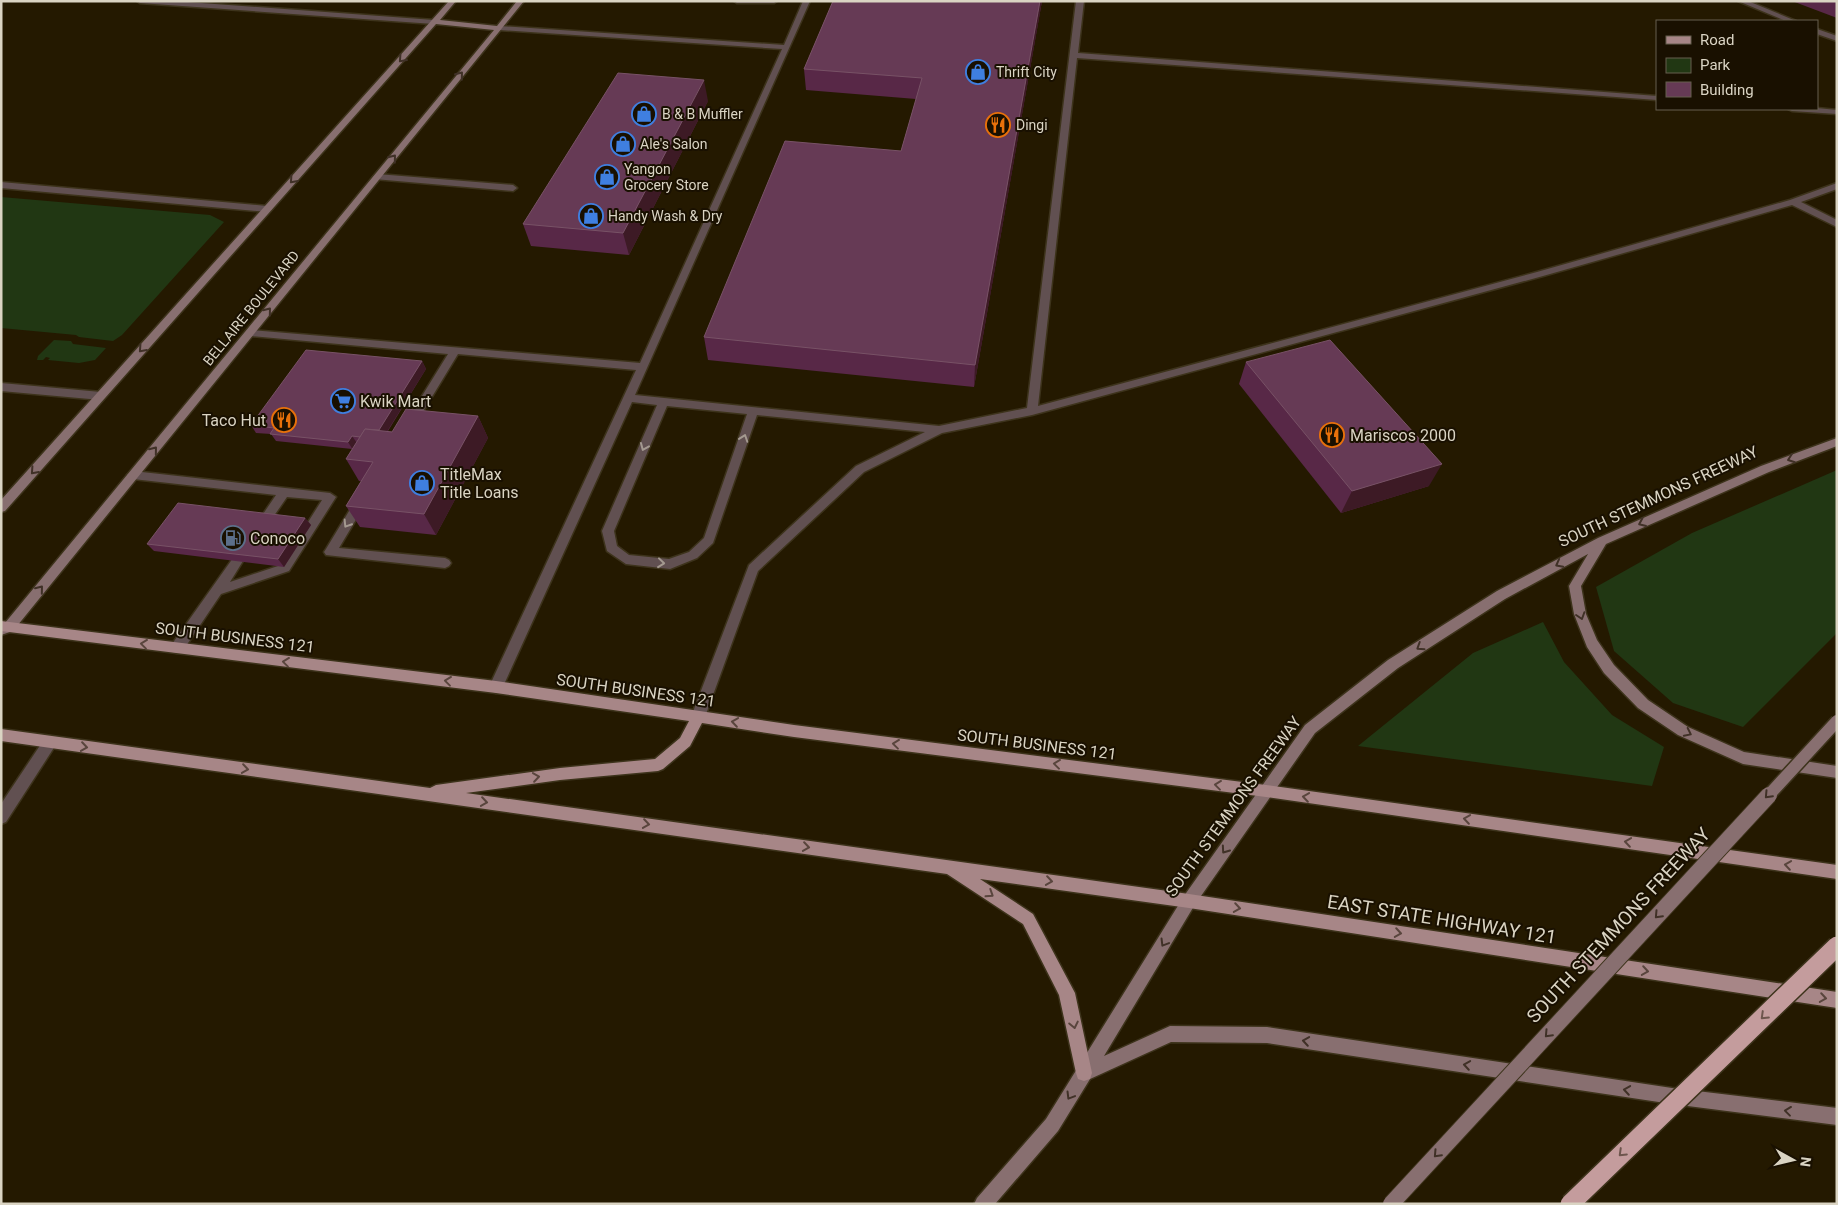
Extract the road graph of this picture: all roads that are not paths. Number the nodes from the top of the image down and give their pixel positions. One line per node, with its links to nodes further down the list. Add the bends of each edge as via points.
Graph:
1 (140, 1): 10 (lane)
2 (453, 1): 10 (main road)
3 (520, 1): 11 (main road, BELLAIRE BOULEVARD)
4 (737, 1): 5 (lane)
5 (774, 1)
6 (807, 1): 14 (lane)
7 (1080, 1): 15 (lane)
8 (1741, 1): 9 (lane)
9 (1789, 20)
10 (434, 22): 11 (main road); 24 (main road, one-way to 24)
11 (499, 28): 14 (lane); 19 (main road, BELLAIRE BOULEVARD, one-way to 11)
12 (1818, 31): 13 (lane)
13 (1837, 39)
14 (786, 47): 28 (lane)
15 (1074, 55): 16 (lane); 34 (lane)
16 (1656, 98)
17 (1807, 110): 18 (lane)
18 (1837, 112)
19 (377, 177): 22 (lane); 26 (main road, BELLAIRE BOULEVARD, one-way to 19)
20 (1, 185): 24 (lane)
21 (1837, 186): 23 (lane)
22 (513, 188)
23 (1793, 202): 25 (lane); 34 (lane)
24 (267, 209): 30 (main road, one-way to 30)
25 (1837, 224)
26 (250, 333): 27 (lane); 38 (main road, BELLAIRE BOULEVARD, one-way to 26)
27 (456, 351): 28 (lane); 36 (lane)
28 (643, 367): 31 (lane)
29 (1, 387): 30 (lane)
30 (101, 396): 41 (main road, one-way to 41)
31 (628, 398): 32 (lane); 49 (lane)
32 (663, 402): 33 (lane); 33 (lane, one-way to 33, via 608,531 611,548 626,559 670,564 693,555 709,540)
33 (753, 411): 35 (lane)
34 (1032, 411): 35 (lane)
35 (939, 430): 50 (lane, via 860,469 753,568)
36 (402, 435)
37 (1837, 442): 43 (main road, SOUTH STEMMONS FREEWAY, one-way to 43, via 1765,469)
38 (133, 475): 40 (lane); 47 (main road, BELLAIRE BOULEVARD, one-way to 38)
39 (368, 490): 45 (lane, one-way to 45, via 330,552)
40 (284, 492): 42 (lane); 46 (lane, via 330,497 285,568)
41 (1, 508)
42 (265, 520)
43 (1602, 541): 54 (main road, one-way to 54, via 1575,586 1580,614 1609,669 1643,704 1683,731 1743,758); 55 (main road, SOUTH STEMMONS FREEWAY, one-way to 55, via 1501,595 1393,664 1310,729)
44 (237, 561): 46 (lane)
45 (445, 563)
46 (216, 592): 48 (lane)
47 (4, 628): 48 (main road, SOUTH BUSINESS 121, one-way to 47)
48 (177, 648): 49 (main road, SOUTH BUSINESS 121, one-way to 48)
49 (496, 687): 50 (main road, SOUTH BUSINESS 121)
50 (698, 717): 55 (main road, SOUTH BUSINESS 121, one-way to 50); 56 (main road, one-way to 50, via 560,774 658,765 685,742)
51 (1837, 721): 66 (main road, SOUTH STEMMONS FREEWAY, one-way to 66, bridge)
52 (1, 735): 53 (main road)
53 (50, 742): 56 (main road, one-way to 56); 57 (lane)
54 (1837, 772)
55 (1266, 791): 59 (main road, one-way to 55); 60 (main road, SOUTH STEMMONS FREEWAY, one-way to 60)
56 (419, 794): 58 (main road, one-way to 58)
57 (1, 817)
58 (949, 867): 60 (main road, one-way to 60); 63 (main road, one-way to 63, via 1028,919 1067,994)
59 (1837, 872)
60 (1189, 901): 62 (main road, EAST STATE HIGHWAY 121, one-way to 62); 63 (main road, SOUTH STEMMONS FREEWAY, one-way to 63)
61 (1837, 946): 67 (highway, one-way to 67, bridge)
62 (1837, 1000)
63 (1084, 1073): 64 (main road, one-way to 63, via 1672,1096 1267,1035 1170,1034); 65 (main road, SOUTH STEMMONS FREEWAY, one-way to 65, via 1052,1125)
64 (1837, 1117)
65 (983, 1204)
66 (1391, 1204)
67 (1570, 1204)

